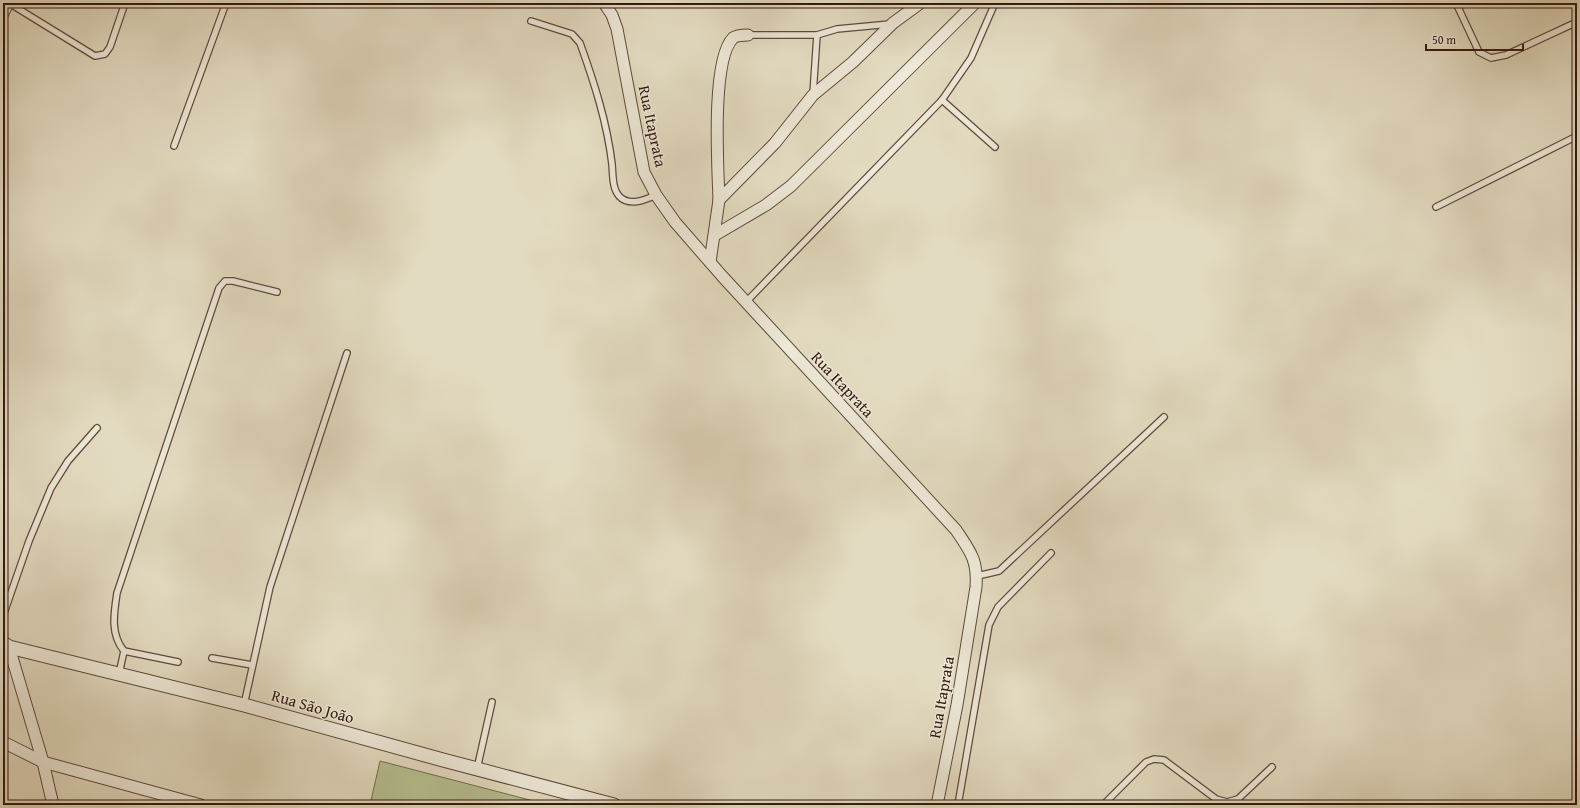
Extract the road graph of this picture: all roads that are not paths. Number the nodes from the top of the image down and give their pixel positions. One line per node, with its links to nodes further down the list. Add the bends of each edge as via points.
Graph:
1 (8, 3): 2 (lane, via 95,56 104,54 110,47); 9 (street)
2 (126, 3)
3 (226, 3): 18 (lane)
4 (604, 3): 20 (street, Rua Itaprata, via 617,29 644,172)
5 (975, 3): 23 (street, via 791,186 766,205)
6 (995, 3): 16 (lane, via 971,58)
7 (1456, 3): 11 (lane, via 1479,52 1491,58 1506,55)
8 (919, 4): 12 (street)
9 (3, 13)
10 (531, 21): 20 (lane, via 572,34 580,43 606,128 615,188 620,197 630,202 643,201)
11 (1577, 22)
12 (893, 23): 14 (lane, via 837,29); 15 (street, via 853,62)
13 (748, 35): 14 (lane); 21 (street, via 738,35 734,38 726,53 721,73 716,131)
14 (817, 36): 15 (lane)
15 (813, 94): 21 (street, via 765,154)
16 (942, 100): 19 (lane); 26 (lane)
17 (1577, 136): 22 (lane)
18 (174, 146)
19 (995, 147)
20 (656, 195): 24 (street, Rua Itaprata, via 675,222)
21 (719, 200): 23 (street)
22 (1436, 206)
23 (715, 235): 24 (street)
24 (710, 262): 26 (street, Rua Itaprata)
25 (277, 292): 34 (lane, via 233,281 225,281 219,288 117,593 114,628 116,638)
26 (746, 302): 31 (street, Rua Itaprata, via 956,530 974,557)
27 (347, 353): 37 (lane, via 270,587)
28 (1164, 417): 31 (lane, via 999,571)
29 (97, 428): 32 (lane, via 68,461 51,488)
30 (1052, 553): 49 (lane, via 998,607 990,625)
31 (977, 576): 48 (street, Rua Itaprata, via 962,678)
32 (3, 616)
33 (6, 645): 38 (street, Rua São João); 42 (street)
34 (124, 651): 36 (lane); 38 (lane)
35 (212, 658): 37 (lane)
36 (178, 662)
37 (252, 665): 40 (lane)
38 (118, 674): 40 (street, Rua São João)
39 (492, 702): 44 (lane)
40 (244, 704): 44 (street, Rua São João)
41 (3, 742): 42 (street)
42 (43, 762): 45 (street); 46 (street)
43 (1272, 767): 50 (lane, via 1238,799 1227,802 1216,799 1164,760 1154,758 1146,762)
44 (476, 769): 47 (street, Rua São João)
45 (53, 805)
46 (201, 805)
47 (614, 805)
48 (937, 805)
49 (958, 805)
50 (1103, 805)

